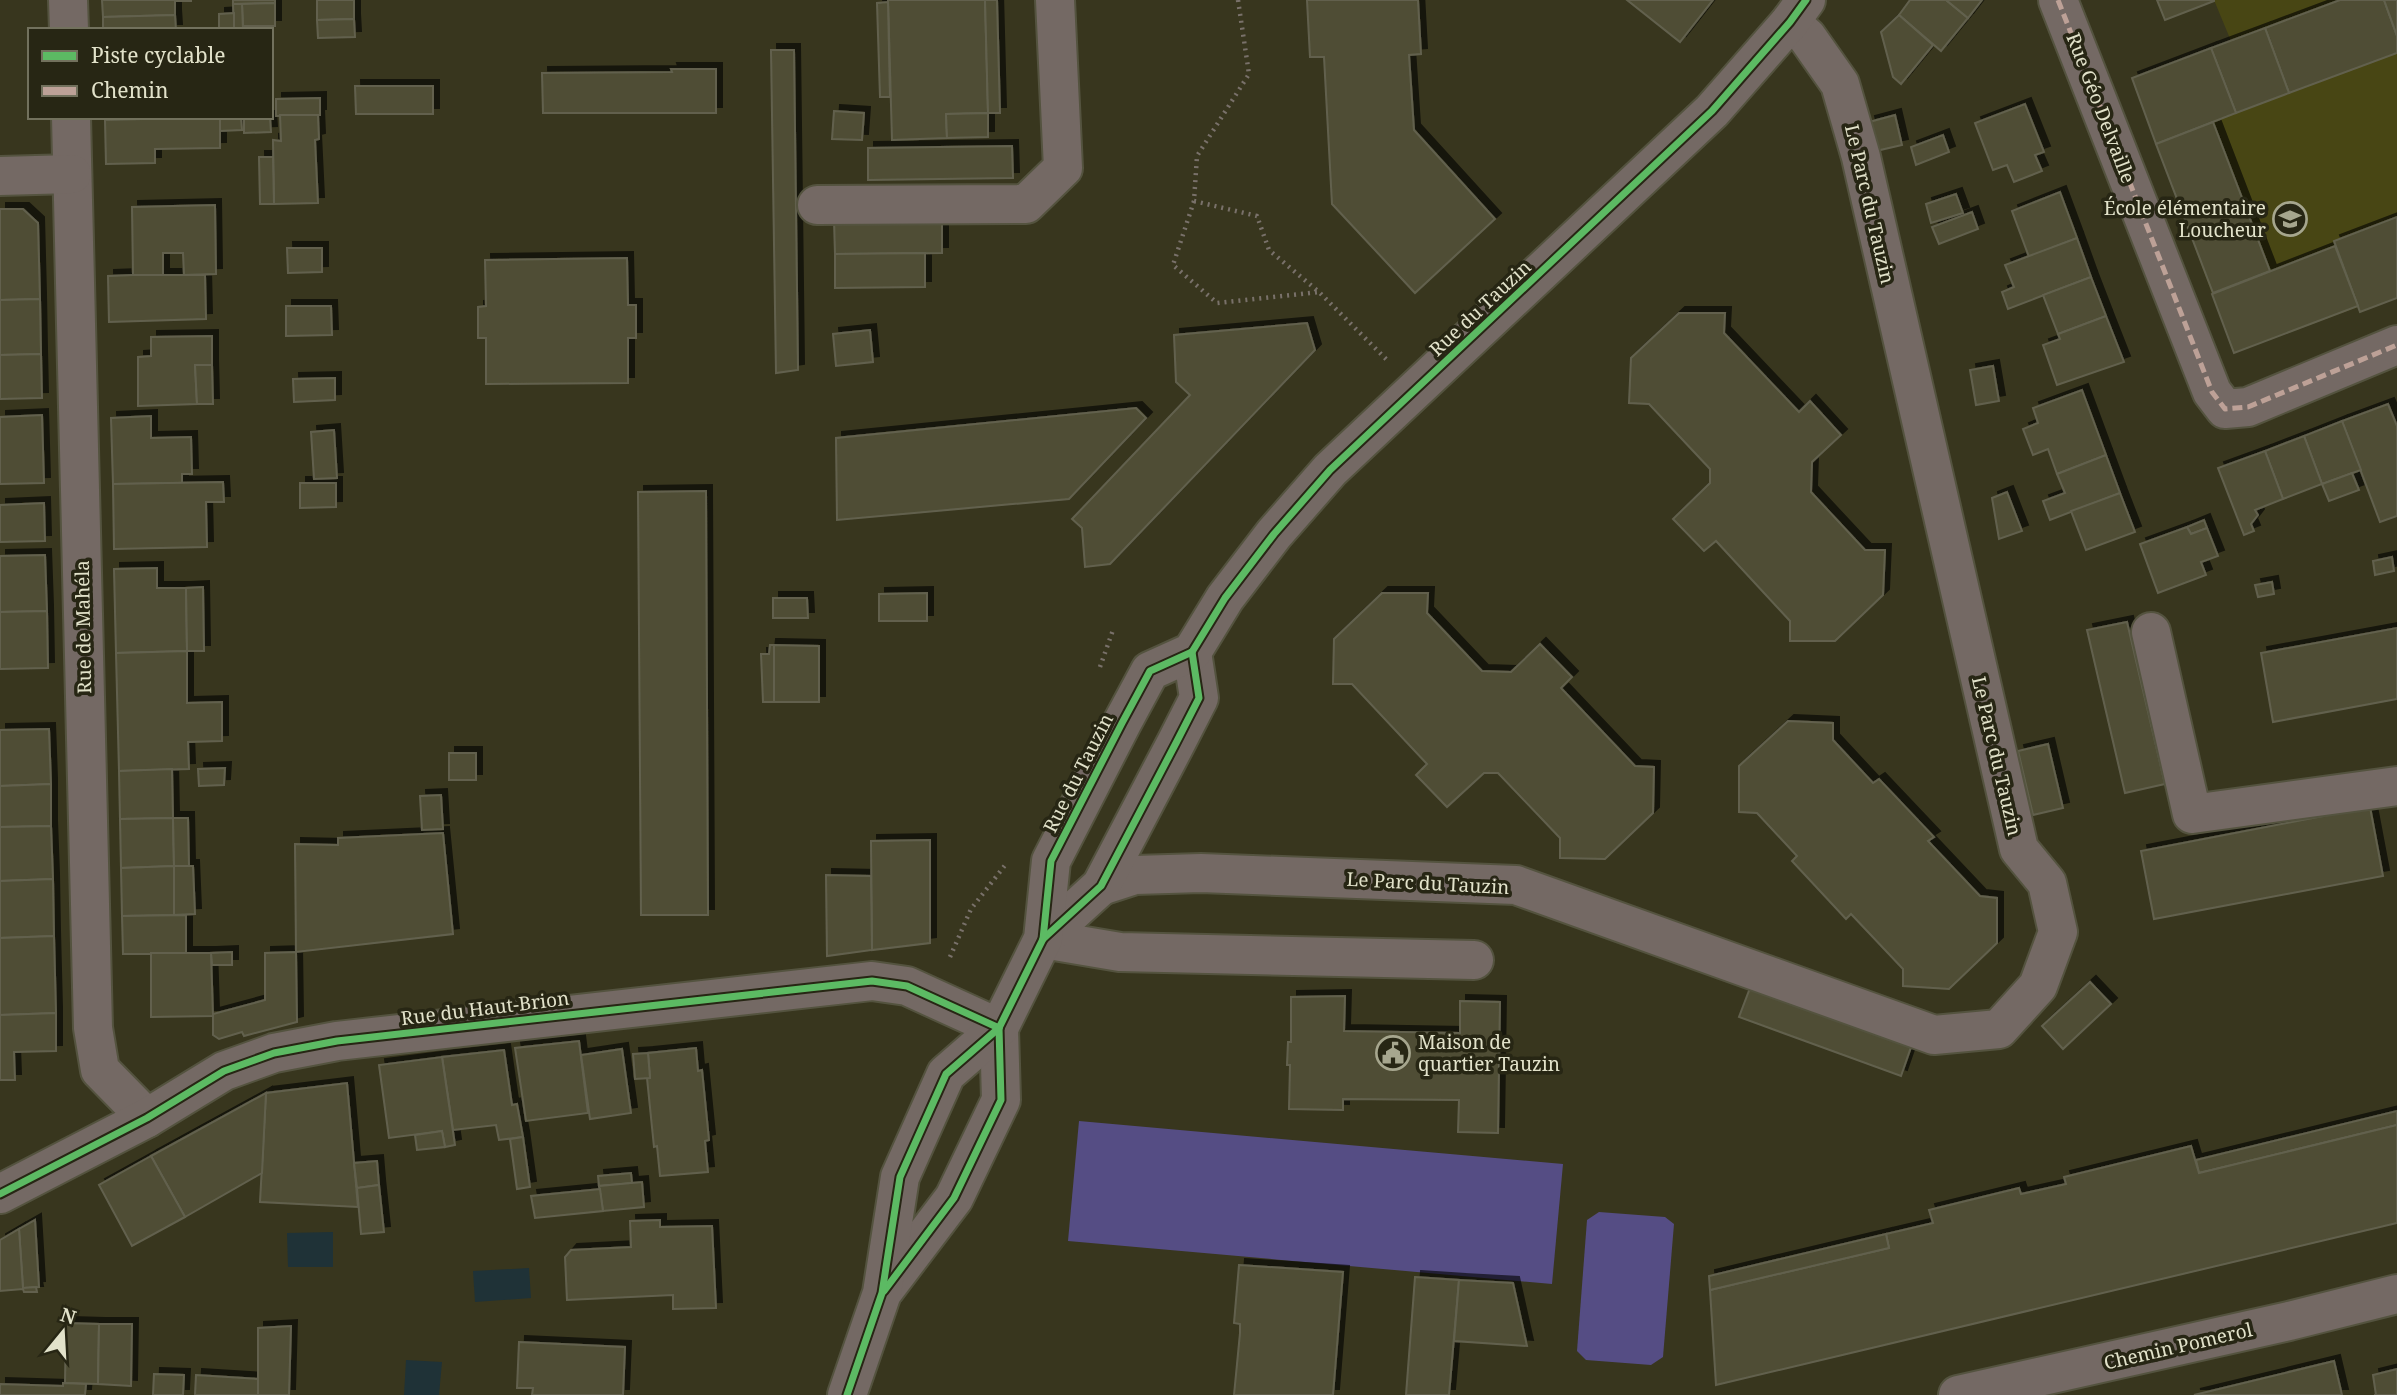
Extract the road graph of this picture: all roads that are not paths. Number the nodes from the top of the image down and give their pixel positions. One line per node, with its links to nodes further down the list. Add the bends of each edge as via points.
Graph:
1 (68, 0): 5 (street)
2 (1055, 0): 9 (street, via 1063,168 1026,204)
3 (2058, 0): 10 (street, Rue Géo Delvaille, via 2212,392 2225,409 2248,407)
4 (1798, 11): 12 (street, Rue du Tauzin, via 1712,111 1330,470 1225,598); 14 (street, Le Parc du Tauzin, via 1807,37 1840,84 1861,157 2019,849 2047,883 2058,932 2038,986 1999,1030 1934,1035 1516,885 1201,873 1135,876)
5 (69, 28)
6 (71, 119): 7 (street, Rue de Mahéla)
7 (72, 174): 8 (street); 18 (street, Rue de Mahéla, via 93,1028 100,1069)
8 (0, 176)
9 (817, 205)
10 (2397, 345)
11 (2151, 632): 13 (street, via 2192,814)
12 (1192, 652): 14 (street, Rue du Tauzin, via 1199,698); 15 (street, Rue du Tauzin, via 1150,671 1116,734 1051,861)
13 (2397, 786)
14 (1101, 886): 15 (street, Rue du Tauzin)
15 (1043, 939): 16 (street, via 1119,952); 17 (street, Rue du Tauzin)
16 (1474, 960)
17 (999, 1028): 18 (street, Rue du Haut-Brion, via 907,986 872,981 493,1023 274,1053 225,1071); 20 (street, Rue du Tauzin, via 1001,1100 954,1198); 20 (street, Rue du Tauzin, via 946,1074 900,1177)
18 (147, 1118): 19 (street, Rue du Haut-Brion)
19 (0, 1194)
20 (881, 1293): 22 (street, Rue du Tauzin)
21 (2397, 1294): 23 (street, Chemin Pomerol)
22 (847, 1395)
23 (1958, 1395)

